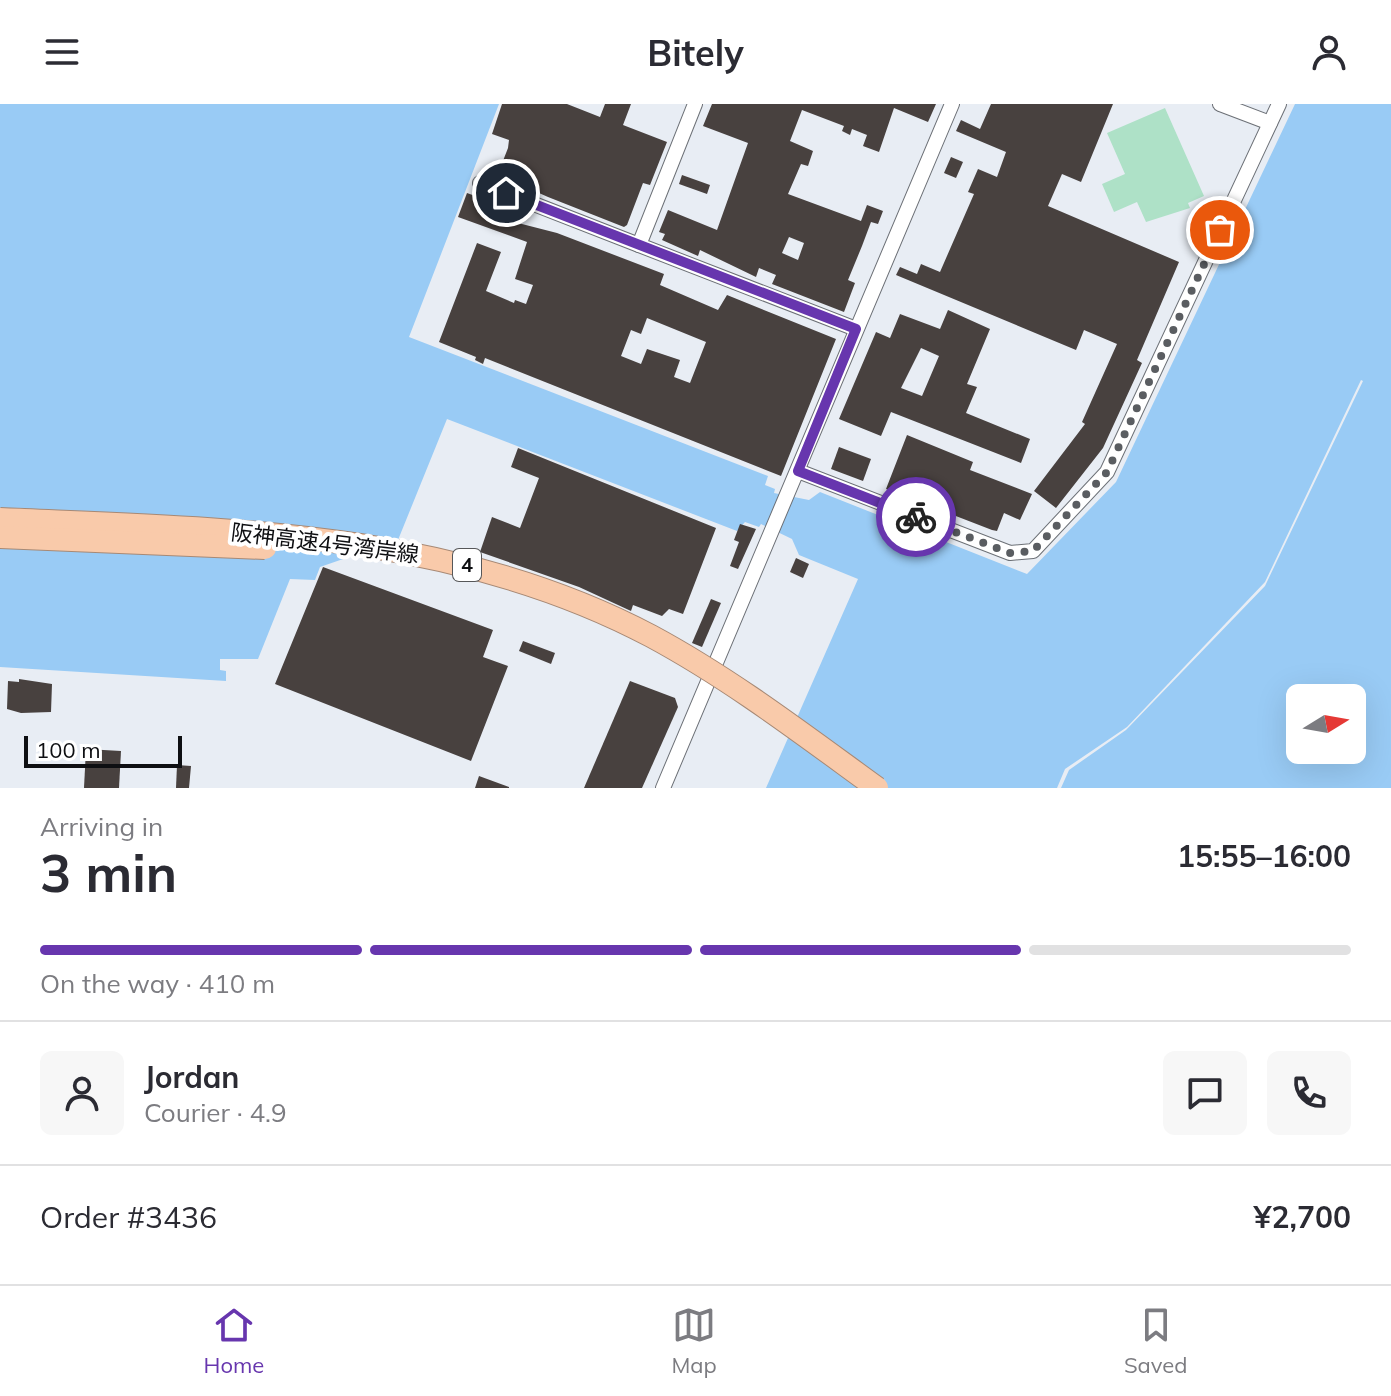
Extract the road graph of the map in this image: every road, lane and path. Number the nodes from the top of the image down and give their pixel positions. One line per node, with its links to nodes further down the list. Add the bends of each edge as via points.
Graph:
1 (695, 104): 7 (street)
2 (952, 104): 8 (street)
3 (1220, 104): 5 (street)
4 (1279, 104): 5 (street)
5 (1270, 123): 9 (street, via 1107,472 1033,551 1010,553)
6 (480, 183): 7 (street)
7 (639, 245): 8 (street)
8 (856, 329): 9 (street)
9 (798, 471): 12 (street)
10 (0, 519): 14 (highway, 阪神高速4号湾岸線 / 4, bridge, via 314,537 409,551 498,574 660,641 738,688)
11 (0, 537): 13 (highway, 阪神高速4号湾岸線 / 4, bridge, via 307,551 407,565 502,590 571,616 673,666 758,719)
12 (663, 788)
13 (852, 788)
14 (877, 788)

